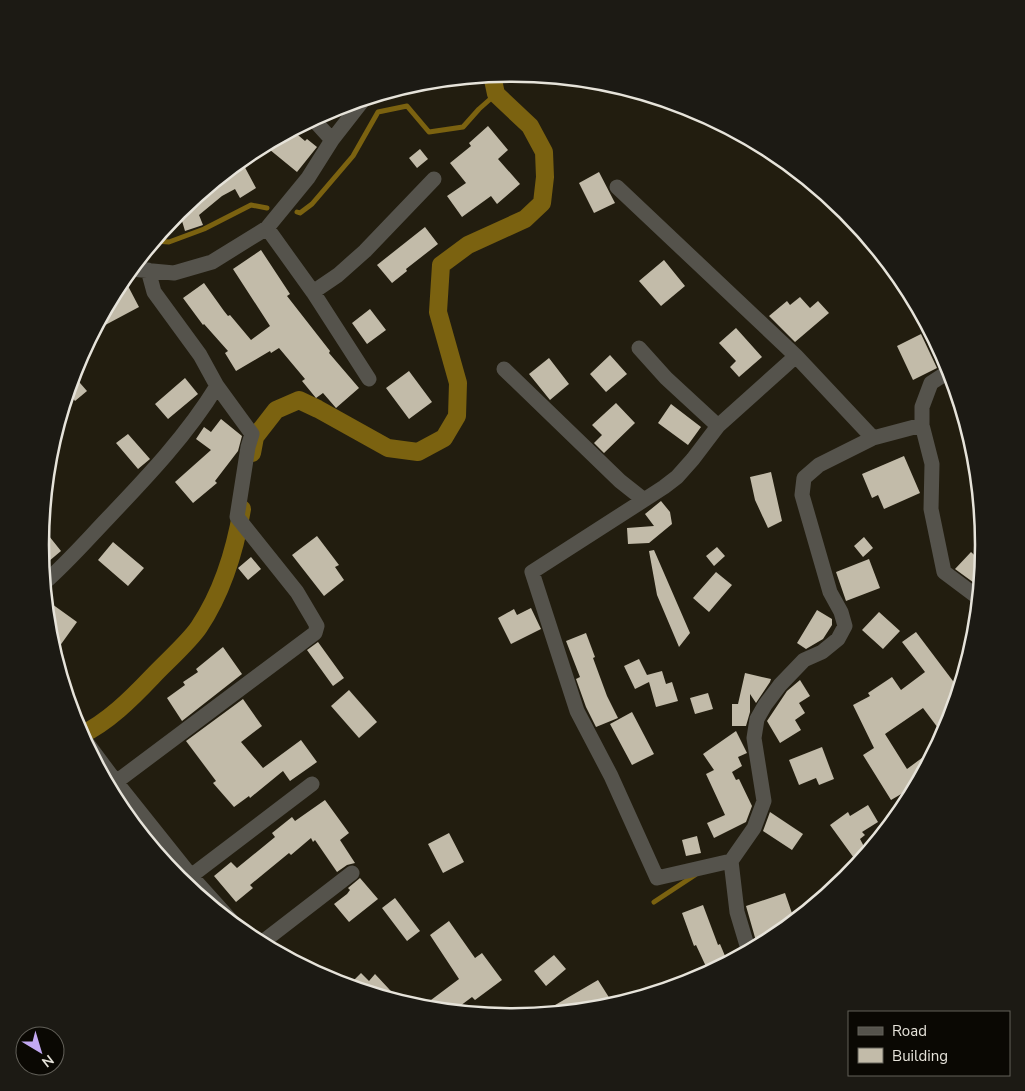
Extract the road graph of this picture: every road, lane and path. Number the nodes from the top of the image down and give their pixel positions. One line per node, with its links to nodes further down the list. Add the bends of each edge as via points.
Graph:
1 (357, 109): 3 (street)
2 (318, 125): 3 (street)
3 (332, 140): 6 (street, via 308,178)
4 (434, 179): 9 (street, via 365,251)
5 (618, 187): 11 (street)
6 (267, 228): 8 (street, via 212,262 174,273); 9 (street)
7 (140, 270): 8 (street)
8 (148, 270): 15 (street, via 154,292 200,355)
9 (313, 292): 14 (street)
10 (639, 348): 17 (street)
11 (796, 356): 17 (street); 18 (street)
12 (504, 369): 19 (street, via 620,481)
13 (944, 375): 16 (street, via 931,383 922,407)
14 (369, 379)
15 (217, 386): 20 (street, via 201,412 144,480); 23 (street, via 252,434 237,517 297,592 317,626 315,633)
16 (922, 425): 18 (street); 21 (street, via 932,464 931,509 944,572)
17 (718, 426): 19 (street, via 677,477)
18 (873, 438): 25 (street, via 819,465 804,478 802,495 830,592 845,626 838,639 822,652 804,660 780,685 757,719 754,738 764,801 754,828)
19 (644, 500): 25 (street, via 532,572 577,710 657,878)
20 (50, 577)
21 (973, 594)
22 (107, 770): 23 (street)
23 (116, 782): 27 (street)
24 (312, 784): 27 (street)
25 (731, 861): 30 (street, via 737,912)
26 (352, 873): 29 (street)
27 (190, 876): 28 (street)
28 (195, 883)
29 (267, 938)
30 (747, 945)

